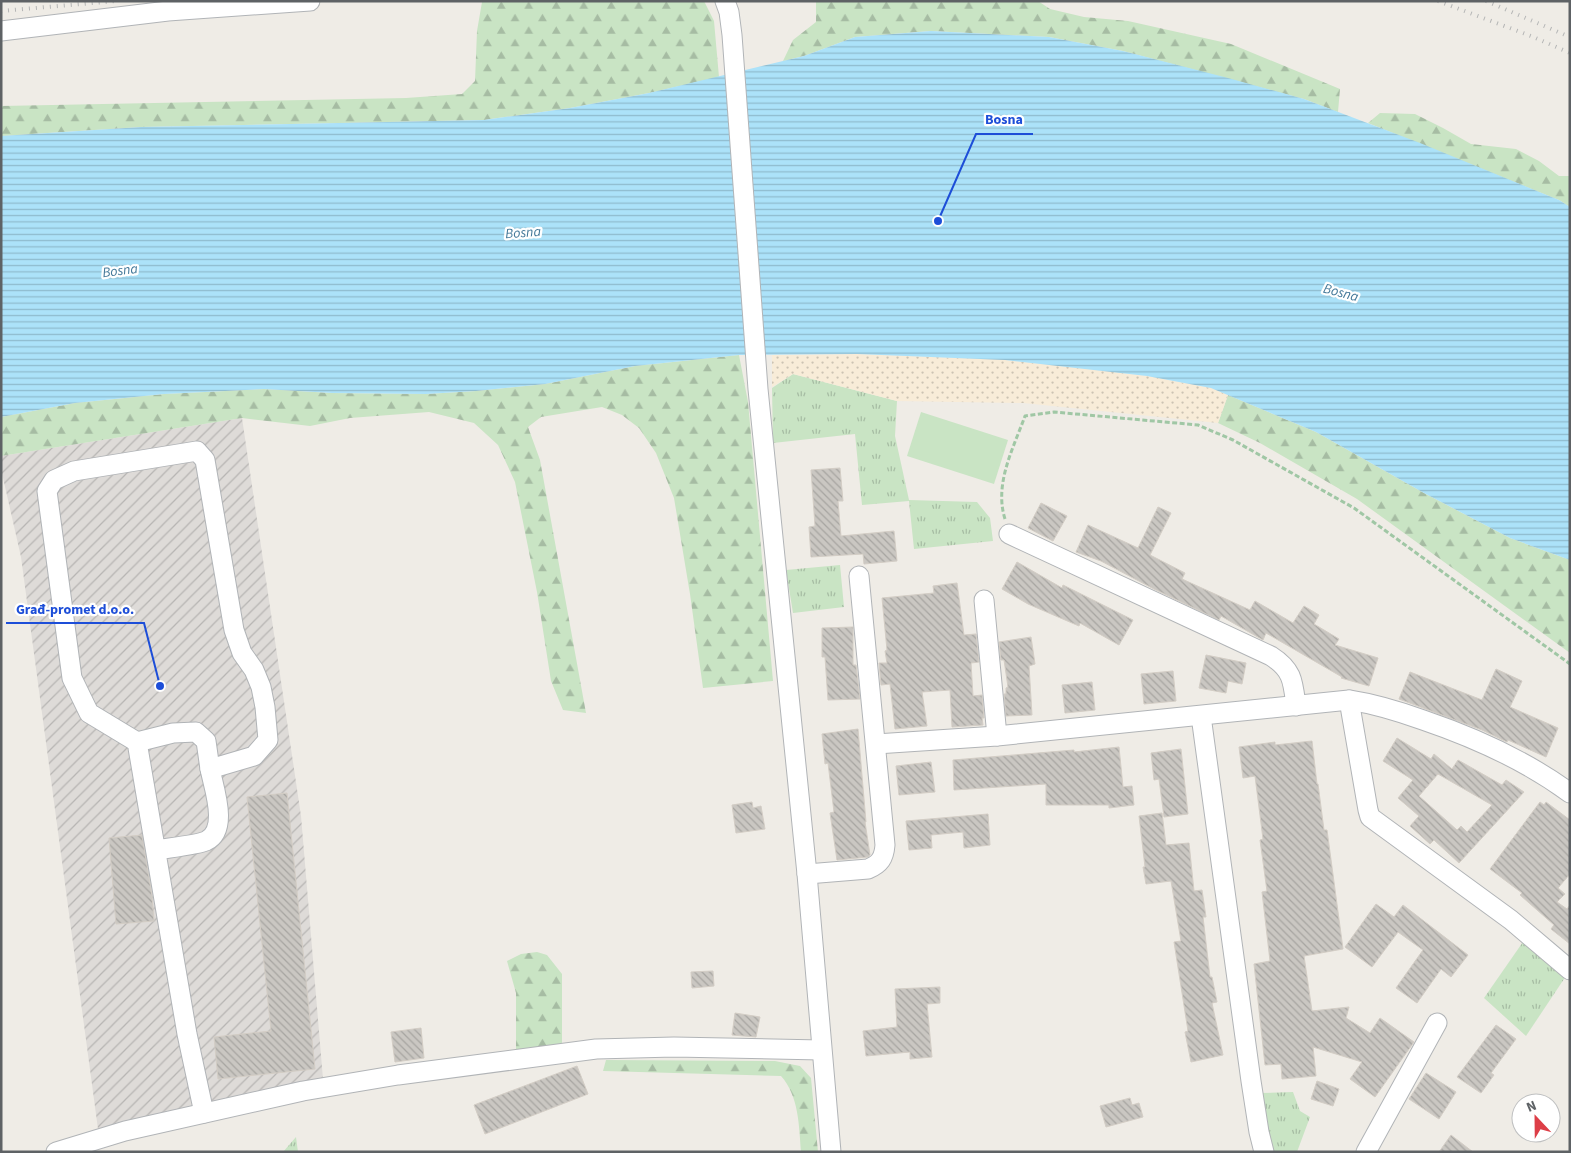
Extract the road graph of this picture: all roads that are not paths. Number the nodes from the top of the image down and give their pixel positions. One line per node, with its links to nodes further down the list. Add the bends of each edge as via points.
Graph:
1 (310, 1): 3 (street, via 168,11)
2 (725, 1): 16 (street, via 732,35 758,389)
3 (1, 31)
4 (1009, 534): 8 (street, via 1271,656 1290,673)
5 (859, 576): 12 (street)
6 (984, 600): 10 (street)
7 (1349, 700): 8 (street); 14 (street, via 1374,704 1456,731 1530,766); 17 (street, via 1370,817 1511,920)
8 (1296, 706): 9 (street)
9 (1201, 716): 10 (street); 23 (street, via 1250,1081)
10 (997, 736): 12 (street)
11 (137, 742): 13 (street, via 196,732 206,741); 13 (street, via 89,713 72,678 47,492 54,480 74,471 198,451 205,460 234,630 242,653 261,687 268,740 254,756); 15 (street)
12 (876, 744): 16 (street, via 885,845 882,860 868,869)
13 (210, 769): 15 (street, via 219,816 218,829 206,841)
14 (1570, 793)
15 (156, 850): 20 (street, via 187,1034)
16 (808, 874): 19 (street)
17 (1570, 970)
18 (1437, 1023): 24 (street)
19 (821, 1050): 20 (street, via 596,1049 398,1074 303,1090); 22 (street)
20 (204, 1113): 21 (street, via 125,1131)
21 (56, 1152)
22 (831, 1152)
23 (1264, 1152)
24 (1366, 1152)

